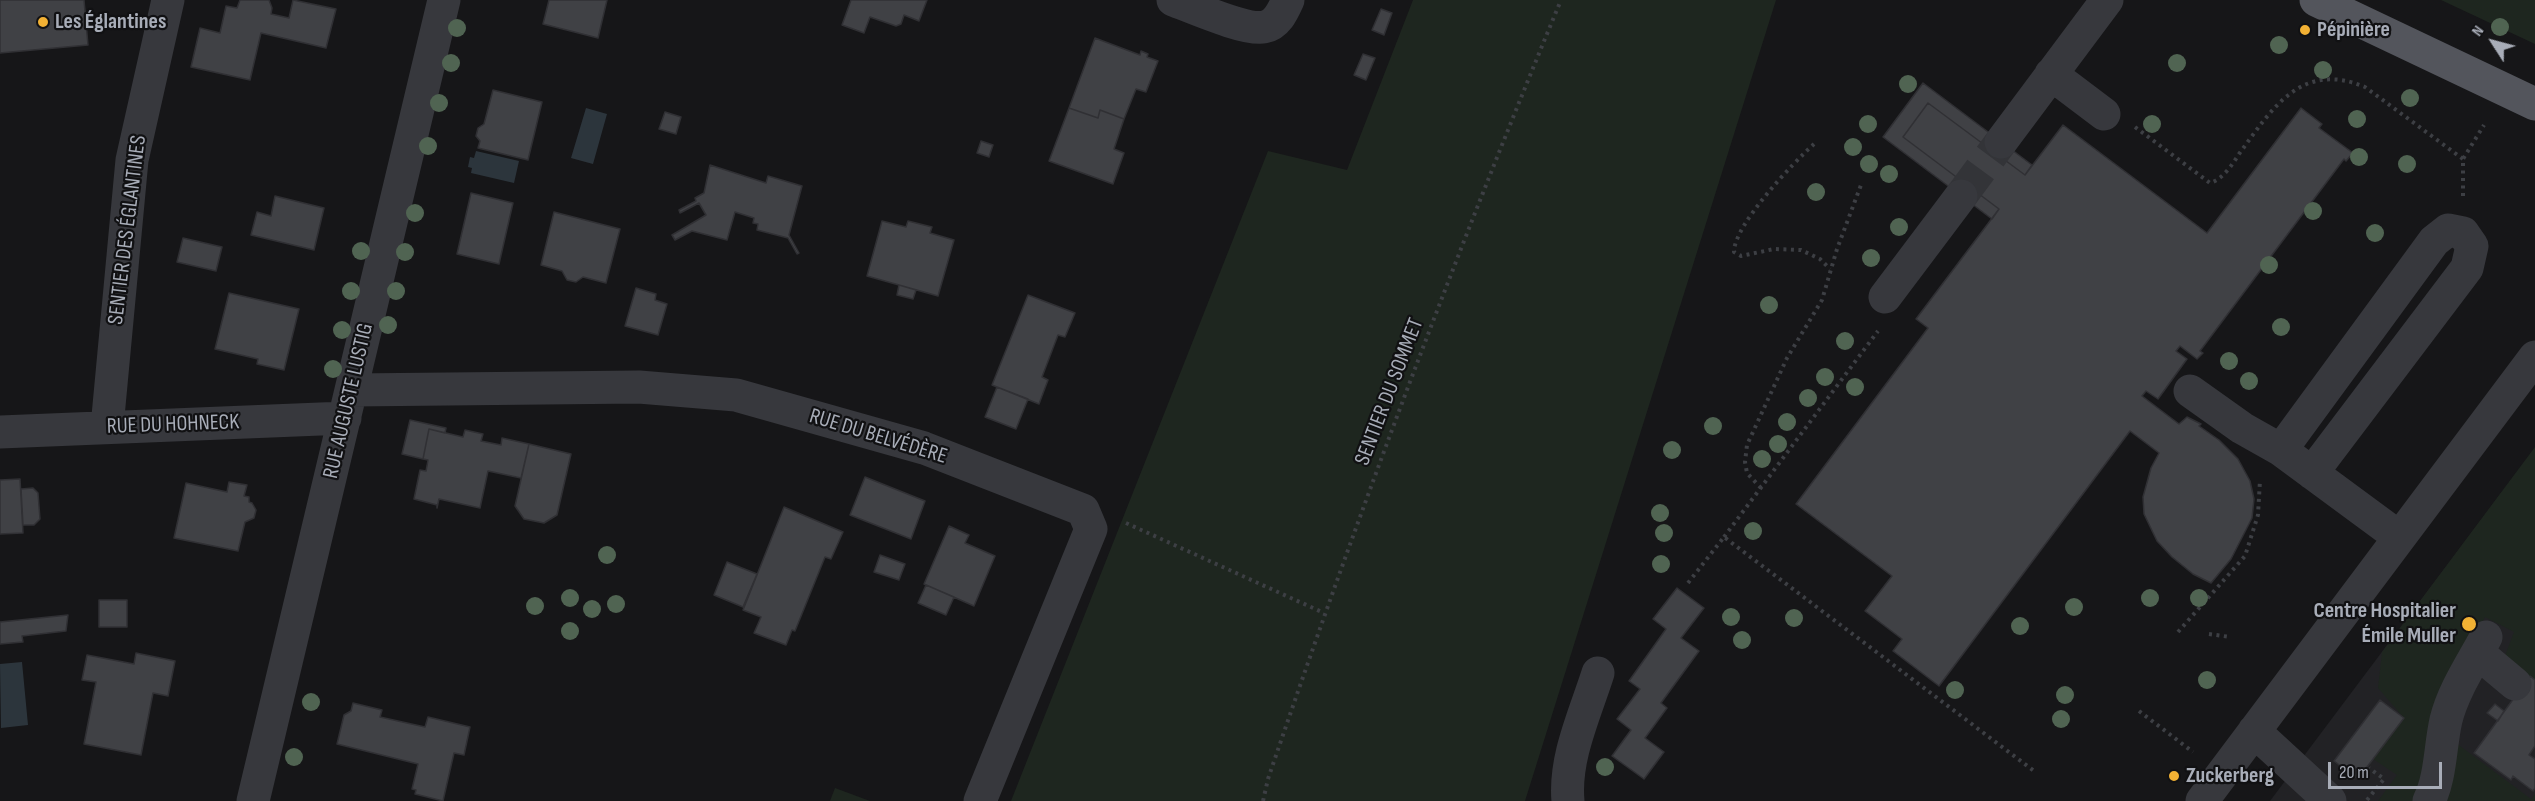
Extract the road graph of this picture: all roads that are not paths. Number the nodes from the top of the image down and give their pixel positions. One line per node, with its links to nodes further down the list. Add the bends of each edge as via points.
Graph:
1 (168, 0): 16 (street, SENTIER DES ÉGLANTINES, via 132,160)
2 (444, 0): 15 (street, RUE AUGUSTE LUSTIG)
3 (1173, 0): 6 (street, via 1244,25 1264,27)
4 (2107, 0): 7 (street)
5 (2316, 0): 8 (main road)
6 (1284, 8)
7 (2051, 74): 9 (street); 10 (street)
8 (2535, 104)
9 (2104, 114)
10 (2001, 142)
11 (1961, 196): 12 (street)
12 (1885, 297)
13 (2535, 357): 20 (street)
14 (2190, 391): 18 (street)
15 (349, 404): 16 (street, RUE DU HOHNECK); 24 (street, RUE AUGUSTE LUSTIG); 25 (street, RUE DU BELVÉDÈRE, via 639,387 736,396 924,448 1083,510 1091,529)
16 (107, 427): 17 (street, RUE DU HOHNECK)
17 (0, 432)
18 (2281, 450): 19 (street); 19 (street, via 2434,241 2448,230 2463,233 2472,246 2467,268)
19 (2312, 473): 20 (street)
20 (2399, 537): 23 (street)
21 (1598, 673): 26 (street, via 1569,764)
22 (2515, 684): 29 (street, via 2484,658 2480,648 2447,718)
23 (2254, 732): 27 (street); 28 (street)
24 (253, 801)
25 (980, 801)
26 (1568, 801)
27 (2202, 801)
28 (2330, 801)
29 (2429, 801)

